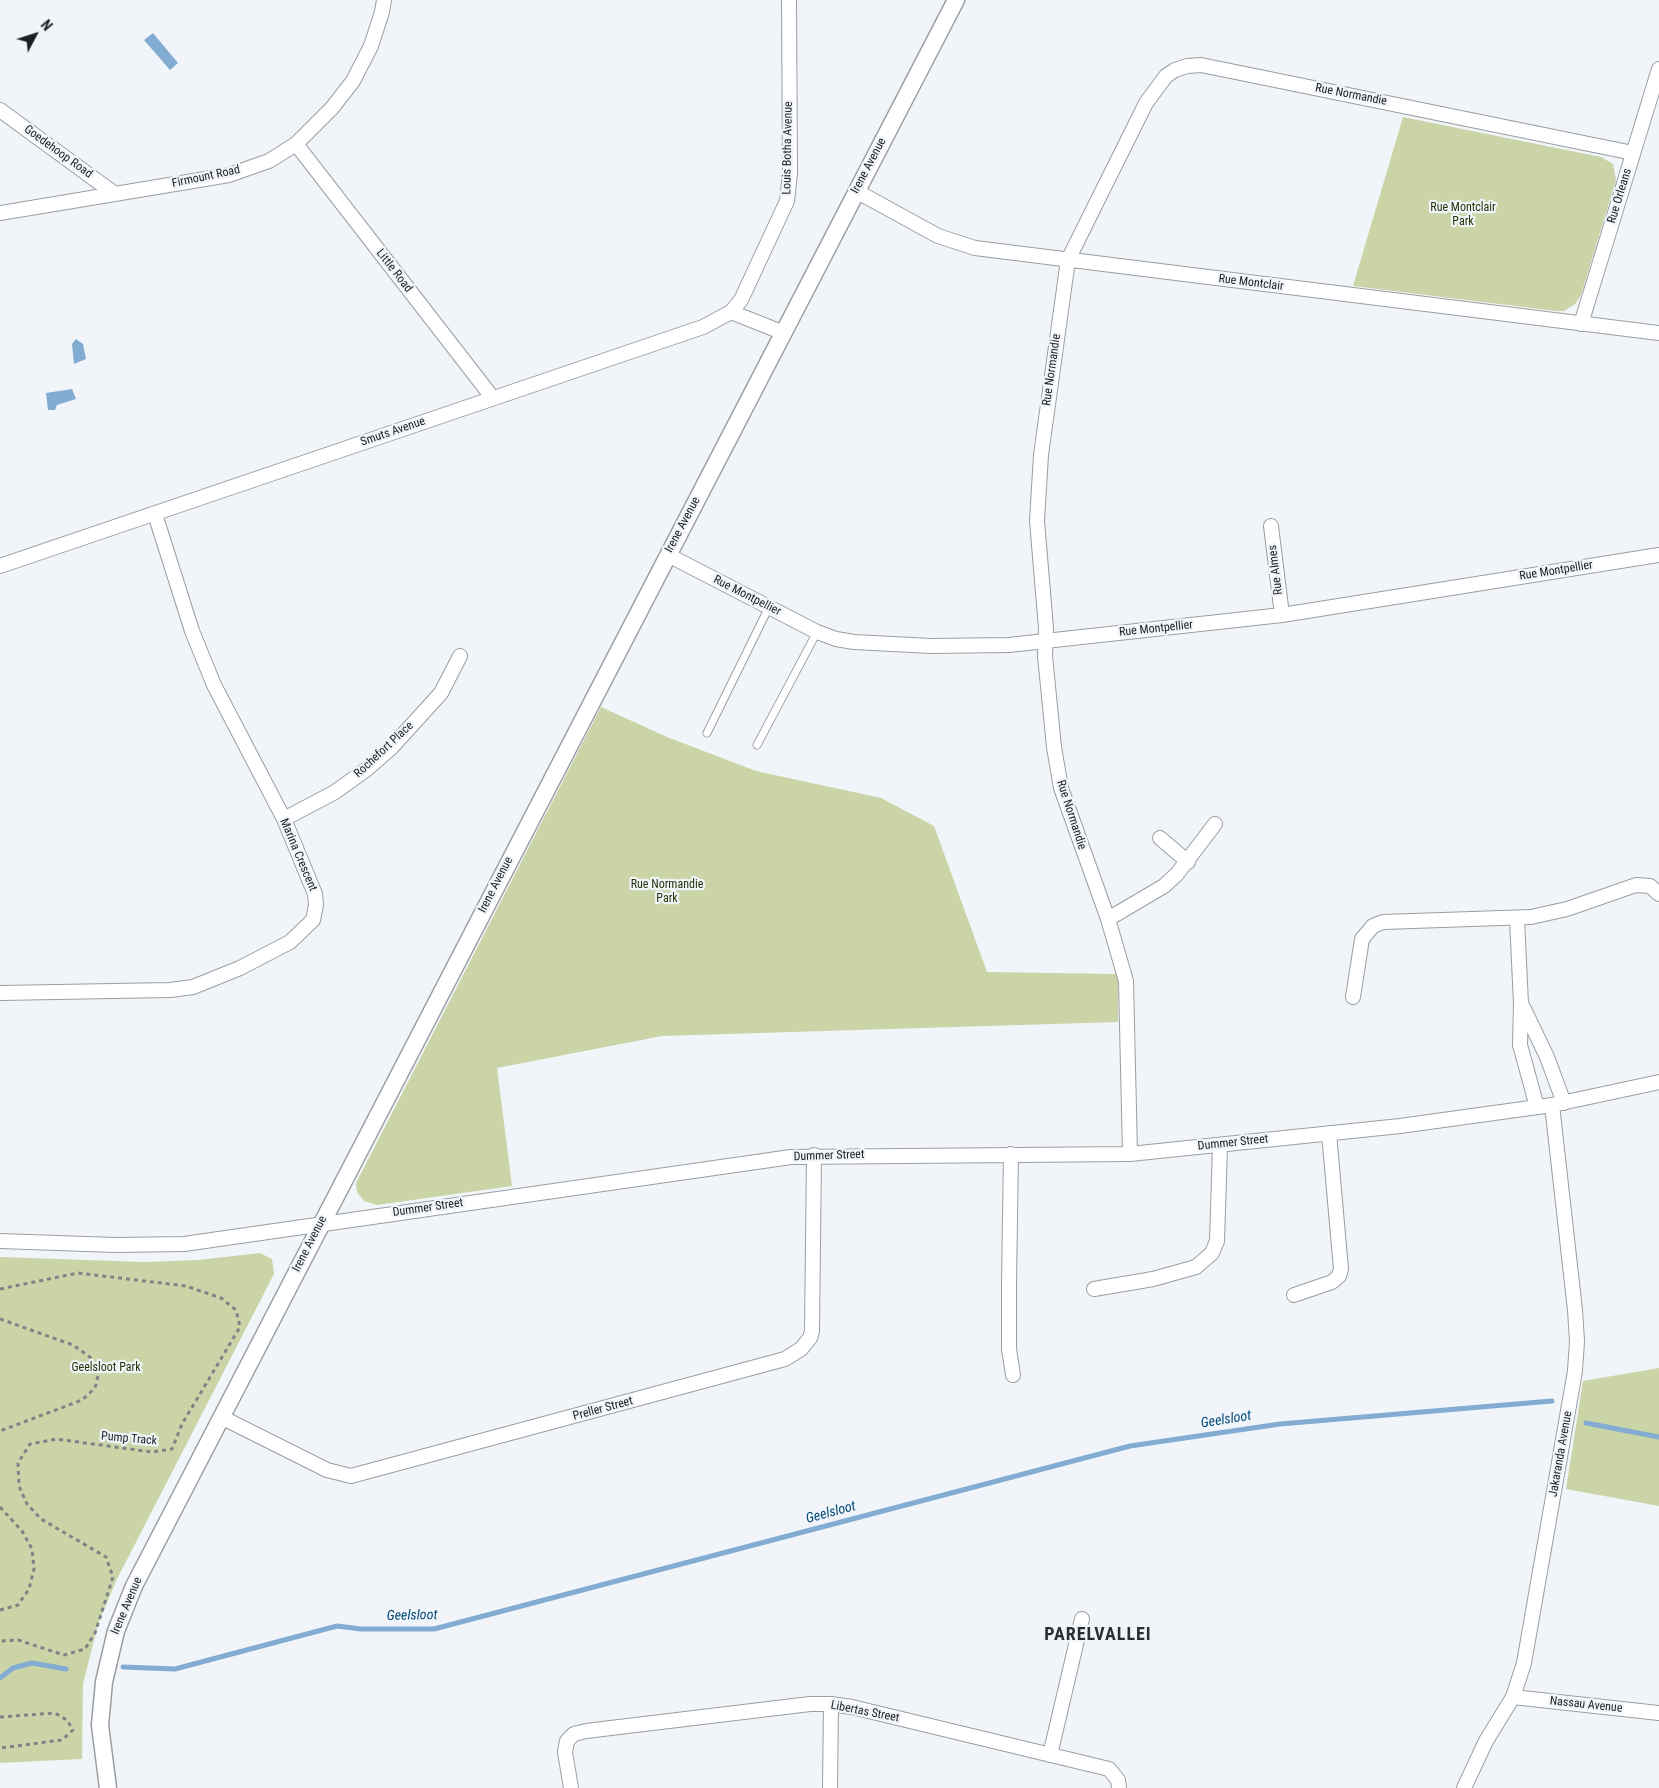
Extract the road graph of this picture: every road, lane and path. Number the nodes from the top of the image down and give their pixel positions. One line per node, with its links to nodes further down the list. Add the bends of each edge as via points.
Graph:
1 (384, 0): 6 (street, Firmount Road, via 371,46 353,81 332,108)
2 (789, 0): 12 (street, Louis Botha Avenue, via 790,173 787,201 741,300)
3 (956, 0): 8 (street, Irene Avenue)
4 (1659, 69): 7 (street, Rue Orleans)
5 (0, 110): 9 (street, Goedehoop Road)
6 (296, 144): 9 (street, Firmount Road, via 269,161 229,175); 16 (street, Little Road)
7 (1633, 153): 11 (street, Rue Normandie, via 1201,65 1187,66 1166,76 1146,103); 13 (street, Rue Orleans)
8 (856, 191): 11 (street, Rue Montclair, via 957,244); 14 (street, Irene Avenue)
9 (115, 194): 10 (street, Firmount Road)
10 (0, 213)
11 (1068, 260): 13 (street, Rue Montclair); 25 (street, Rue Normandie, via 1038,486 1038,552)
12 (731, 312): 14 (street); 16 (street, Smuts Avenue, via 703,327)
13 (1581, 324): 15 (street, Rue Montclair)
14 (784, 333): 20 (street, Irene Avenue)
15 (1659, 333)
16 (492, 398): 17 (street, Smuts Avenue)
17 (155, 514): 21 (street, Smuts Avenue); 29 (street, Marina Crescent, via 192,631 214,685)
18 (1271, 526): 23 (street, Rue Almes)
19 (1659, 554): 23 (street, Rue Montpellier)
20 (668, 555): 22 (street, Rue Montpellier); 47 (street, Irene Avenue)
21 (0, 566)
22 (769, 607): 24 (street, Rue Montpellier); 27 (lane)
23 (1282, 615): 25 (street, Rue Montpellier)
24 (817, 632): 25 (street, Rue Montpellier, via 854,642 931,646 1009,646); 28 (lane)
25 (1046, 641): 34 (street, Rue Normandie, via 1054,747 1061,788)
26 (460, 656): 29 (street, Rochefort Place, via 441,693 368,769 335,792)
27 (707, 733)
28 (758, 745)
29 (284, 819): 36 (street, Marina Crescent, via 315,894 316,905 313,920 290,942 194,987)
30 (1215, 824): 32 (street)
31 (1160, 838): 32 (street)
32 (1188, 862): 34 (street, via 1164,886)
33 (1659, 894): 35 (street, via 1650,886 1636,885 1548,915)
34 (1108, 919): 45 (street, Rue Normandie, via 1126,981)
35 (1516, 919): 37 (street, via 1383,922 1374,926 1362,939); 38 (street)
36 (0, 993)
37 (1353, 997)
38 (1521, 1004): 40 (street, Jakaranda Avenue, via 1547,1057); 41 (street, via 1520,1046)
39 (1659, 1082): 40 (street, Dummer Street)
40 (1558, 1104): 41 (street, Dummer Street); 60 (street, Jakaranda Avenue, via 1577,1341 1562,1454 1524,1663)
41 (1537, 1107): 42 (street, Dummer Street)
42 (1329, 1133): 43 (street, Dummer Street); 51 (street, via 1341,1269 1332,1282)
43 (1220, 1144): 45 (street, Dummer Street); 50 (street, via 1217,1241 1212,1253 1196,1267 1153,1279)
44 (1011, 1154): 45 (street, Dummer Street); 46 (street, Dummer Street); 53 (street, via 1008,1283 1009,1349)
45 (1130, 1154)
46 (814, 1155): 47 (street, Dummer Street); 54 (street, Preller Street, via 812,1331 802,1349 785,1358 351,1476 326,1470)
47 (321, 1223): 48 (street, Dummer Street, via 253,1236 184,1244); 54 (street, Irene Avenue)
48 (0, 1241)
49 (0, 1288): 59 (path, Pump Track, via 78,1273 186,1286 221,1298 236,1310 240,1327 182,1424 172,1449 152,1452 56,1439 30,1444 18,1463 19,1486 27,1504 40,1519 106,1557 113,1577 95,1633 85,1650 64,1655 18,1640)
50 (1094, 1289)
51 (1294, 1295)
52 (0, 1319): 55 (path, via 73,1345 90,1356 99,1372 95,1388 82,1400)
53 (1013, 1375)
54 (221, 1417): 67 (street, Irene Avenue, via 134,1586 116,1630 107,1661 100,1725)
55 (0, 1431)
56 (0, 1507): 57 (path, via 22,1531 32,1549 34,1569 29,1589 18,1605)
57 (0, 1610)
58 (1082, 1619): 65 (street)
59 (0, 1640)
60 (1513, 1697): 62 (street, Nassau Avenue); 70 (street, Jakaranda Avenue, via 1486,1741)
61 (831, 1704): 65 (street, Libertas Street); 68 (street, Libertas Street, via 574,1734 567,1741 565,1752); 69 (street)
62 (1659, 1713)
63 (0, 1717): 64 (path, via 55,1713 67,1720 73,1730 62,1740)
64 (0, 1748)
65 (1050, 1755): 66 (street, Libertas Street, via 1109,1770)
66 (1118, 1784)
67 (108, 1788)
68 (571, 1788)
69 (830, 1788)
70 (1464, 1788)

